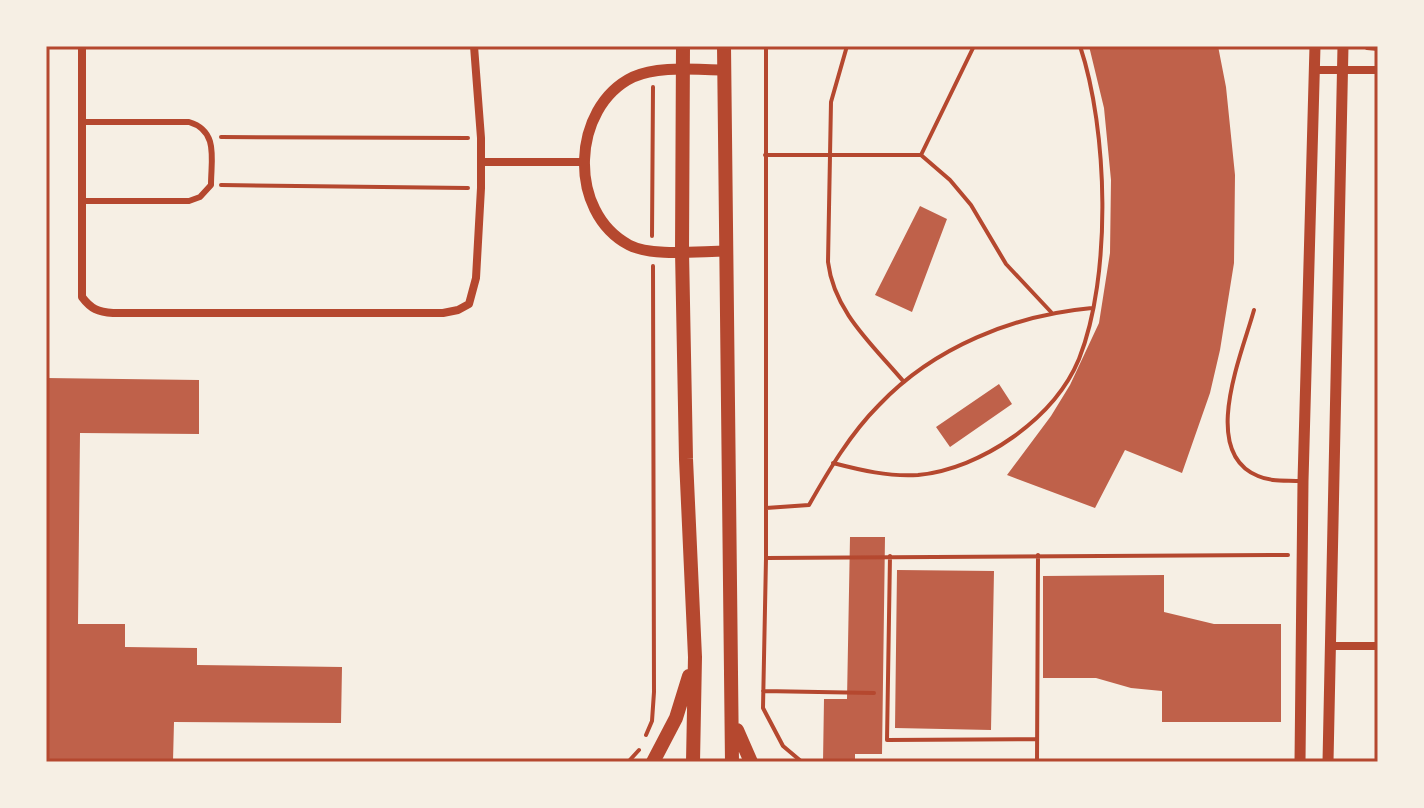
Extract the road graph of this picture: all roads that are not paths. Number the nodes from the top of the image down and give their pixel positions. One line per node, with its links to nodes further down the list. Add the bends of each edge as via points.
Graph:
1 (82, 46): 12 (street)
2 (474, 46): 13 (street)
3 (683, 46): 7 (main road)
4 (724, 46): 8 (main road)
5 (1315, 46): 9 (street)
6 (1343, 46): 10 (street)
7 (683, 70): 8 (street); 14 (street, via 644,73 618,88 595,117); 16 (main road)
8 (724, 70): 17 (main road)
9 (1313, 70): 10 (street); 19 (street)
10 (1341, 70): 11 (street); 20 (street)
11 (1378, 70)
12 (82, 122): 15 (street); 15 (street, via 202,126 210,137 211,185 189,201)
13 (481, 162): 14 (street); 15 (street, via 474,293 469,304 443,313 99,312 82,297)
14 (584, 162): 16 (street, via 594,206 615,234 638,248)
15 (81, 201)
16 (682, 251): 17 (street); 22 (main road)
17 (726, 251): 23 (main road)
18 (1254, 310): 19 (lane, via 1227,408 1229,445 1236,459 1258,477)
19 (1303, 481): 28 (street)
20 (1330, 646): 21 (street); 29 (street)
21 (1378, 646)
22 (695, 657): 24 (main road, via 676,718); 25 (main road)
23 (731, 701): 26 (main road); 27 (main road)
24 (653, 762)
25 (693, 762)
26 (732, 762)
27 (751, 762)
28 (1300, 762)
29 (1328, 762)

